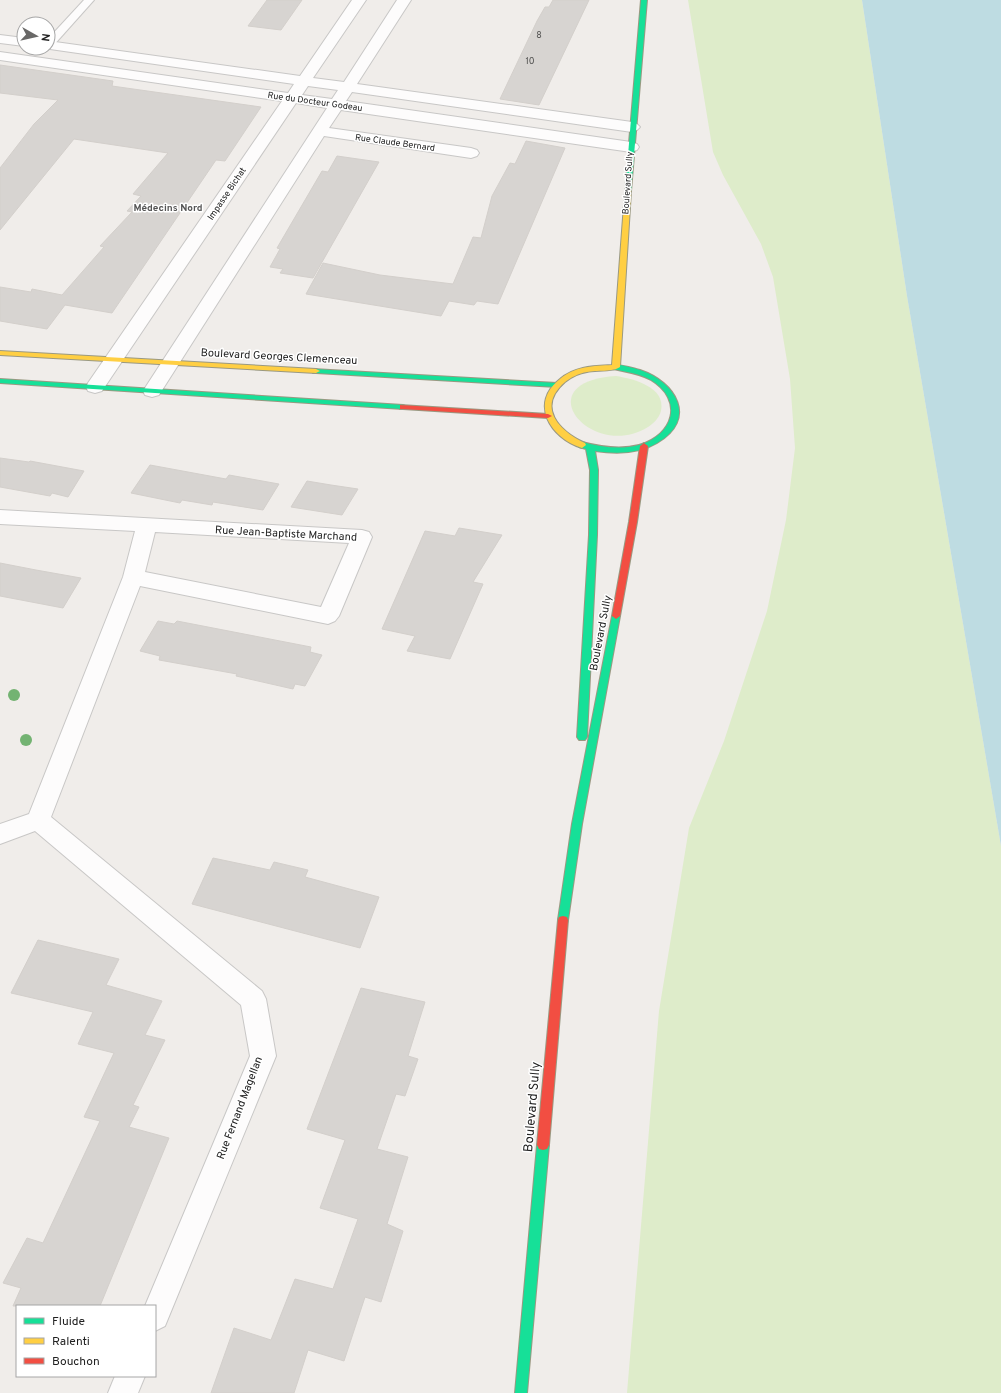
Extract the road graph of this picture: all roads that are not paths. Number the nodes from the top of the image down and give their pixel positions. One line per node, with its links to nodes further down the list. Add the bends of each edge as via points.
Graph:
1 (89, 0): 5 (lane)
2 (359, 0): 10 (street, Impasse Bichat)
3 (404, 0): 11 (street)
4 (644, 0): 14 (main road, Boulevard Sully)
5 (56, 36)
6 (0, 38): 7 (street)
7 (16, 41)
8 (56, 46): 10 (street, Rue du Docteur Godeau)
9 (0, 56): 12 (street, Rue du Docteur Godeau)
10 (304, 81): 11 (street, Rue du Docteur Godeau); 12 (street, Impasse Bichat)
11 (349, 88): 13 (street); 14 (street, Rue du Docteur Godeau)
12 (293, 98): 13 (street, Rue du Docteur Godeau); 19 (street, Impasse Bichat)
13 (338, 105): 15 (street); 16 (street, Rue du Docteur Godeau)
14 (632, 127): 16 (main road, Boulevard Sully)
15 (319, 131): 17 (street, Rue Claude Bernard); 20 (street)
16 (631, 147): 21 (main road, Boulevard Sully)
17 (471, 153)
18 (0, 353): 19 (main road, Boulevard Georges Clemenceau)
19 (112, 359): 20 (main road, Boulevard Georges Clemenceau); 24 (street, Impasse Bichat)
20 (171, 363): 23 (main road, Boulevard Georges Clemenceau); 25 (street)
21 (616, 367): 23 (main road, via 578,372); 27 (main road, via 636,370 654,378 667,388 675,400 676,414 672,427 661,438)
22 (0, 381): 24 (main road)
23 (557, 385): 26 (main road, via 546,403)
24 (94, 387): 25 (main road)
25 (152, 391): 26 (main road)
26 (548, 416): 28 (main road, via 555,428 568,438)
27 (644, 446): 28 (main road, via 625,450); 33 (main road, Boulevard Sully, via 634,522)
28 (590, 447): 33 (main road, Boulevard Sully, via 594,470 593,528)
29 (0, 518): 30 (street, Rue Jean-Baptiste Marchand)
30 (147, 526): 31 (street); 31 (street, Rue Jean-Baptiste Marchand, via 362,537 328,616)
31 (133, 577): 32 (street)
32 (38, 820): 34 (street); 35 (street, Rue Fernand Magellan, via 253,999 263,1056)
33 (577, 824): 38 (main road, Boulevard Sully, via 563,918)
34 (0, 834)
35 (156, 1314)
36 (130, 1377): 37 (street)
37 (123, 1393)
38 (521, 1393)

